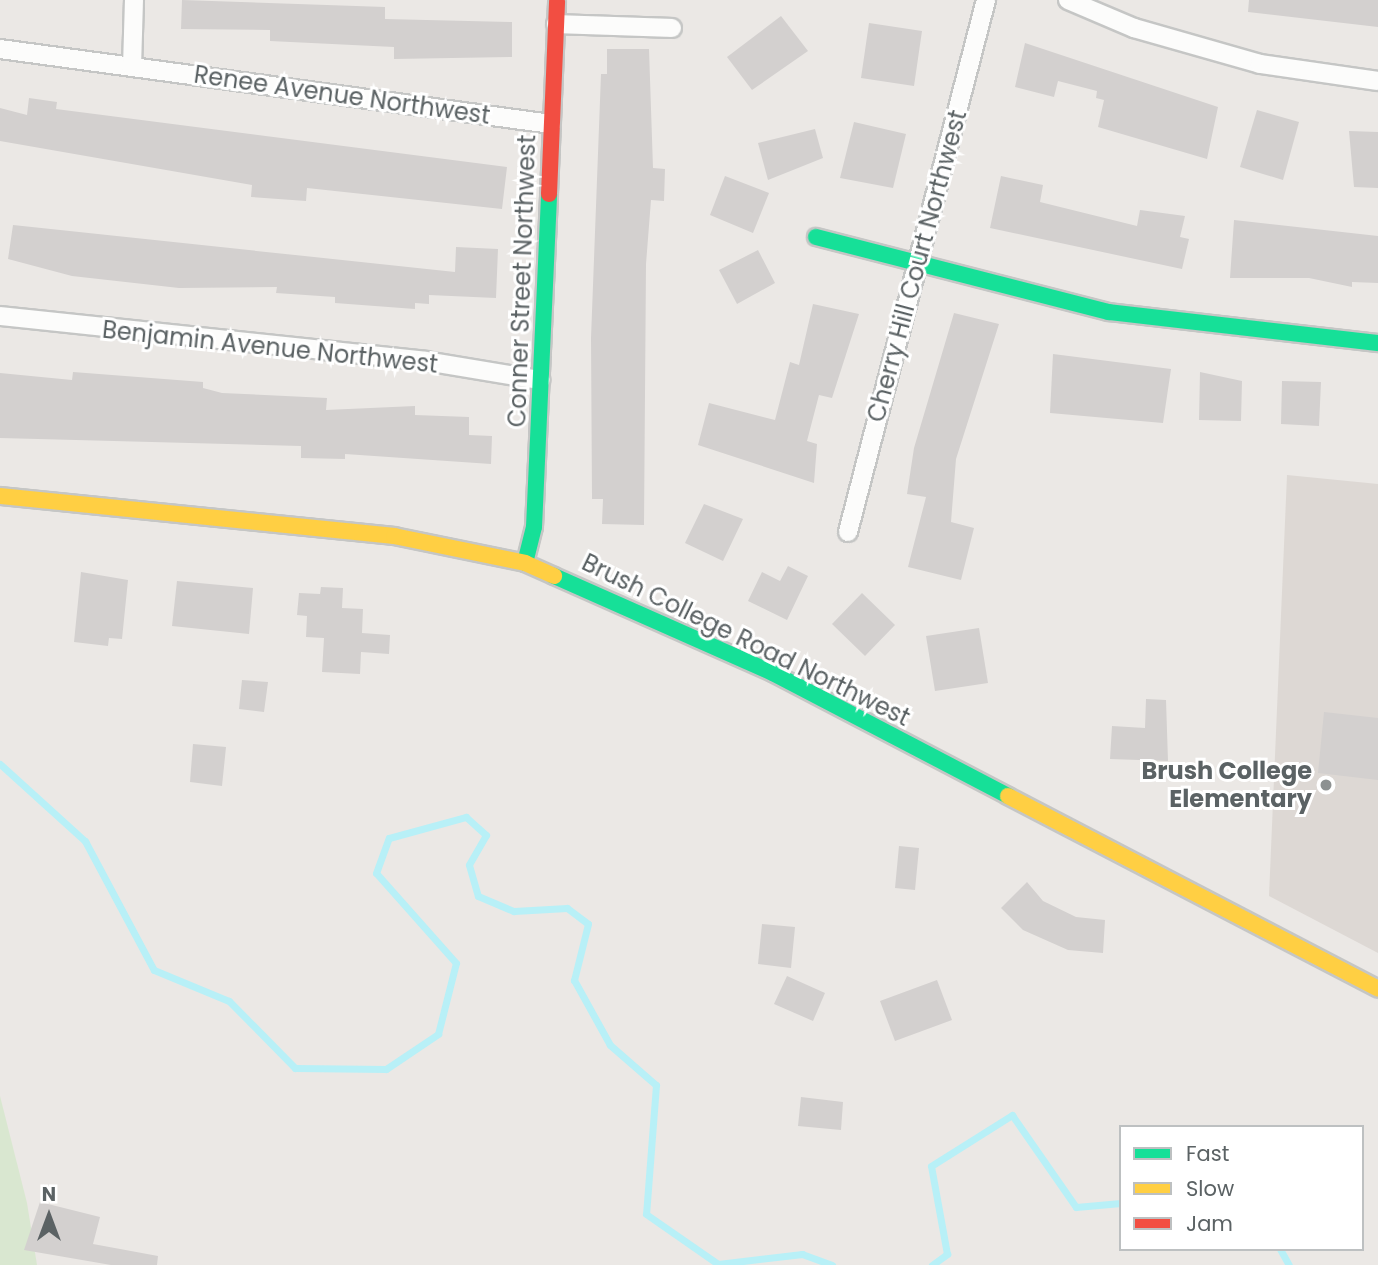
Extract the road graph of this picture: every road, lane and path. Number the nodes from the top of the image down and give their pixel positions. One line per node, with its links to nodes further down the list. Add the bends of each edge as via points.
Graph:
1 (134, 0): 8 (street)
2 (986, 0): 12 (street, Cherry Hill Court Northwest)
3 (1068, 0): 9 (street, via 1235,58)
4 (557, 1): 5 (street, Conner Street Northwest)
5 (556, 24): 6 (street); 10 (street, Conner Street Northwest)
6 (672, 28)
7 (0, 49): 8 (street, Renee Avenue Northwest)
8 (132, 67): 10 (street, Renee Avenue Northwest)
9 (1378, 81)
10 (551, 124): 15 (street, Conner Street Northwest)
11 (816, 237): 12 (street)
12 (916, 265): 14 (street, via 1109,312); 17 (street, Cherry Hill Court Northwest)
13 (0, 316): 15 (street, Benjamin Avenue Northwest, via 426,361)
14 (1378, 343)
15 (540, 380): 18 (street, Conner Street Northwest, via 534,527)
16 (0, 496): 18 (street, Brush College Road Northwest, via 394,536)
17 (848, 532)
18 (526, 563): 19 (street, Brush College Road Northwest, via 773,673)
19 (1378, 989)

